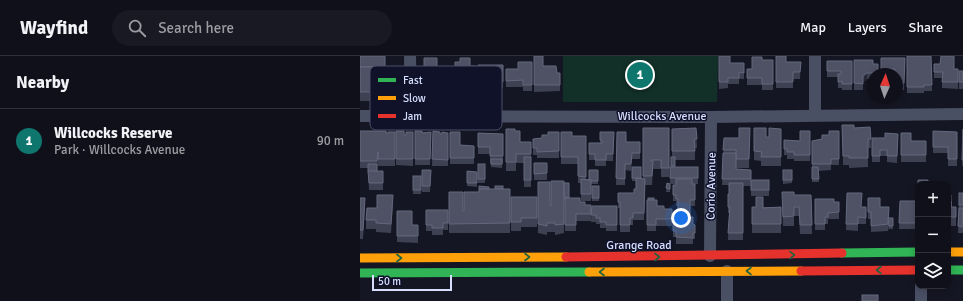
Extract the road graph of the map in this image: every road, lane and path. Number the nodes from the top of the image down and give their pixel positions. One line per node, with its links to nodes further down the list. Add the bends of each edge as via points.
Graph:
1 (410, 56): 3 (street)
2 (815, 56): 5 (street)
3 (410, 66)
4 (963, 114): 5 (street, Willcocks Avenue)
5 (815, 115): 7 (street, Willcocks Avenue)
6 (502, 116): 7 (street, Willcocks Avenue)
7 (711, 117): 11 (street, Corio Avenue)
8 (915, 252): 11 (main road, Grange Road, one-way to 8)
9 (951, 252): 10 (main road)
10 (963, 252)
11 (710, 256): 12 (main road, Grange Road, one-way to 11); 16 (main road)
12 (360, 258)
13 (915, 270): 16 (main road, one-way to 16)
14 (951, 270): 15 (main road)
15 (963, 270)
16 (727, 271): 17 (main road, one-way to 17); 19 (street)
17 (360, 273)
18 (921, 289): 20 (street)
19 (727, 301)
20 (921, 301)

